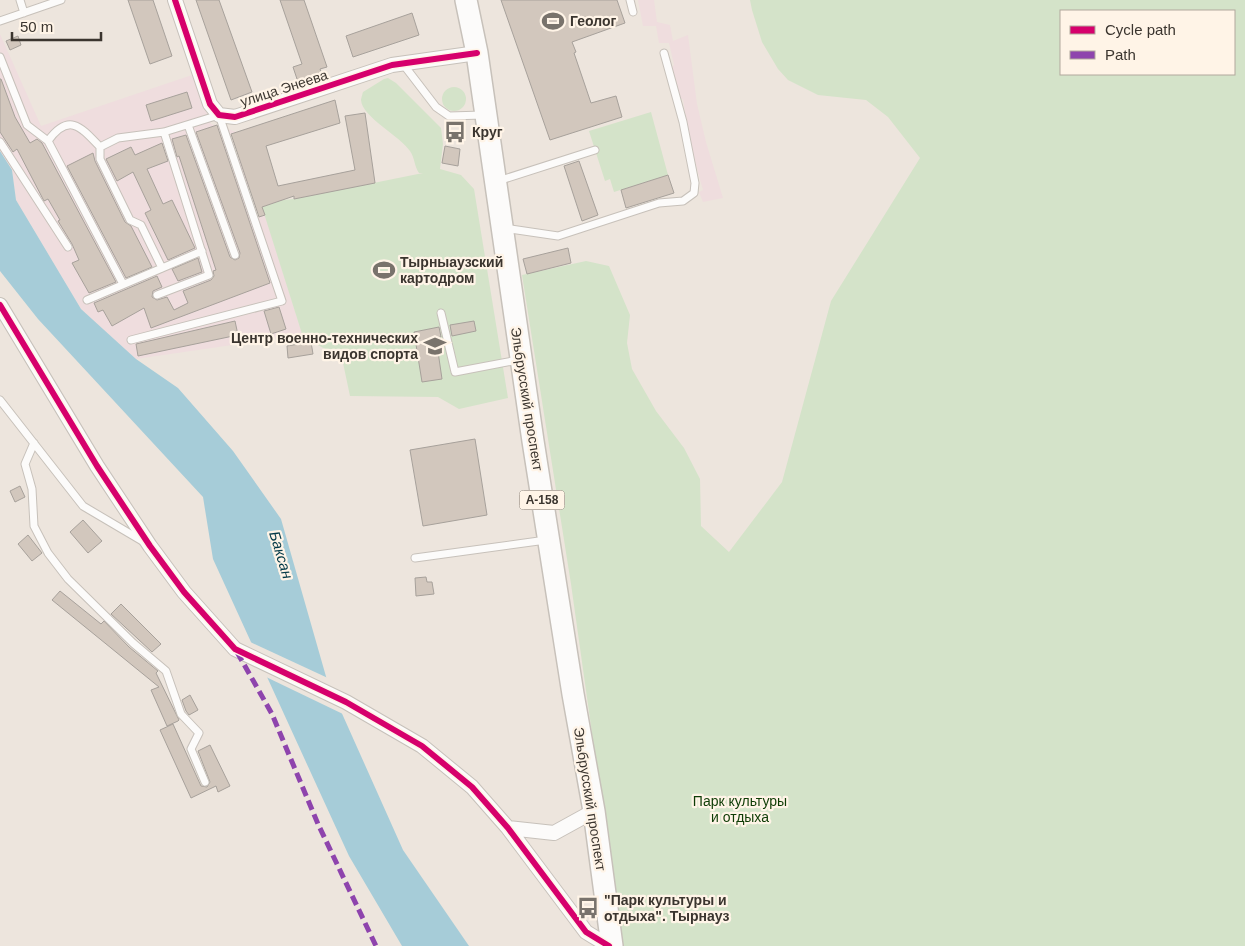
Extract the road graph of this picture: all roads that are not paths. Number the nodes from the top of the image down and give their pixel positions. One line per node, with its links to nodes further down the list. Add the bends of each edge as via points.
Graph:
1 (20, 0): 7 (lane)
2 (61, 0): 7 (lane)
3 (175, 0): 14 (street, via 210,104)
4 (466, 0): 9 (main road, Эльбрусский проспект / А-158)
5 (630, 0): 6 (lane)
6 (633, 12)
7 (24, 13): 8 (lane)
8 (0, 21)
9 (477, 53): 12 (street, улица Энеева); 13 (main road, Эльбрусский проспект / А-158)
10 (664, 53): 22 (lane, via 683,122 695,183 694,193 683,200 659,203 558,236)
11 (0, 57): 17 (lane, via 27,125)
12 (403, 63): 13 (lane, via 436,107 449,116); 14 (street, улица Энеева, via 235,117)
13 (485, 114): 21 (main road, Эльбрусский проспект / А-158)
14 (220, 115): 15 (lane); 32 (lane, via 282,301)
15 (188, 125): 16 (lane); 25 (lane)
16 (164, 132): 19 (lane, via 118,138); 24 (lane)
17 (48, 141): 19 (lane, via 55,131 67,124 79,126); 27 (lane)
18 (0, 142): 23 (lane)
19 (100, 147): 26 (lane, via 100,159 130,220 141,225)
20 (595, 150): 21 (lane)
21 (495, 182): 22 (main road, Эльбрусский проспект / А-158)
22 (501, 227): 33 (main road, Эльбрусский проспект / А-158)
23 (68, 248)
24 (202, 251): 26 (lane); 28 (lane, via 209,276)
25 (235, 255)
26 (162, 268): 27 (lane)
27 (124, 284): 29 (lane)
28 (157, 295)
29 (87, 300)
30 (0, 305): 37 (street, via 97,466)
31 (441, 314): 33 (lane, via 455,372)
32 (131, 340)
33 (521, 360): 36 (main road, Эльбрусский проспект / А-158)
34 (0, 400): 35 (lane)
35 (34, 443): 37 (lane, via 83,506); 39 (lane, via 25,464 32,489 34,526 48,553 68,579 133,644 166,671 181,714 199,733 191,749)
36 (549, 540): 38 (lane); 40 (main road, Эльбрусский проспект / А-158, via 572,694)
37 (150, 546): 41 (street, via 184,592 236,650 346,702 422,746 472,787)
38 (415, 558)
39 (205, 782)
40 (594, 811): 41 (street, via 554,832); 42 (main road, Эльбрусский проспект / А-158)
41 (508, 828): 42 (street, via 586,932)
42 (611, 946)

